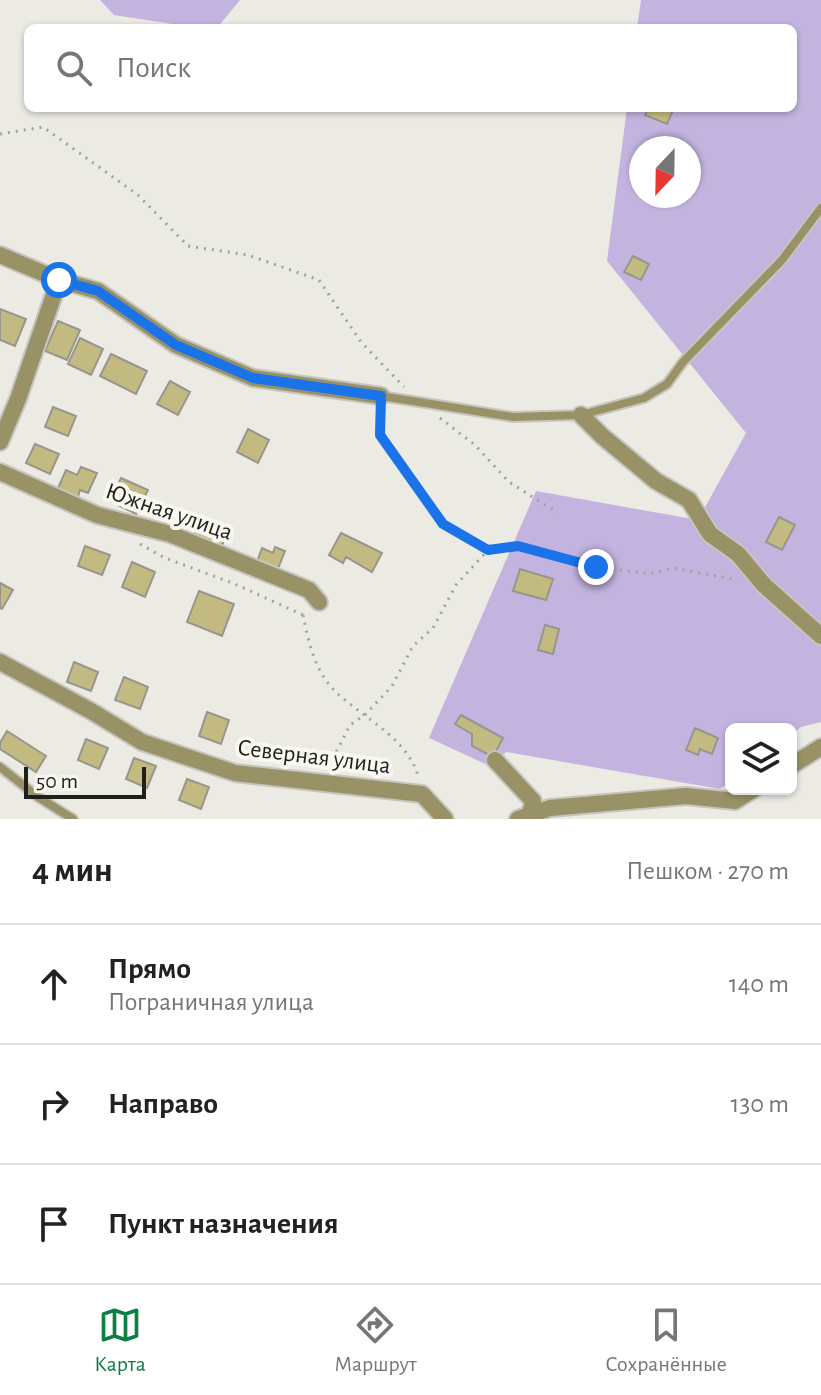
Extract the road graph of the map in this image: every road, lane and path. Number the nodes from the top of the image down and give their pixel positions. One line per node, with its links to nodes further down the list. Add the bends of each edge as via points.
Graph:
1 (0, 134): 6 (path, via 43,127 138,195 188,246 248,255 319,280 361,342)
2 (821, 208): 7 (lane, via 782,260 667,384 644,398)
3 (0, 255): 4 (street)
4 (59, 280): 5 (street, via 98,291 176,345 253,378); 8 (street)
5 (381, 396): 6 (lane); 12 (path, via 380,435 443,524)
6 (417, 401): 7 (lane, via 513,417); 10 (path, via 475,445 509,482)
7 (581, 415): 13 (street, via 656,481 689,500 710,534 738,554)
8 (0, 442)
9 (0, 472): 14 (street, Южная улица, via 97,515 170,534 309,590)
10 (558, 513)
11 (138, 543): 15 (path)
12 (488, 550): 13 (path, via 518,546 596,567 651,574 673,568); 18 (path, via 456,585 433,628 413,646 392,686)
13 (764, 585): 16 (street)
14 (319, 602): 15 (path, via 318,613)
15 (303, 615): 18 (path, via 311,657 336,693)
16 (821, 636)
17 (0, 662): 23 (street, Северная улица, via 142,742 235,773)
18 (366, 714): 23 (path, via 350,725); 24 (path, via 416,768)
19 (821, 747): 21 (street)
20 (495, 760): 26 (street, via 533,801)
21 (797, 762)
22 (0, 767): 27 (lane)
23 (320, 784): 24 (street, Северная улица)
24 (422, 794): 28 (street)
25 (744, 795): 26 (street, via 735,801 686,796 550,808)
26 (526, 818)
27 (73, 819)
28 (445, 819)

